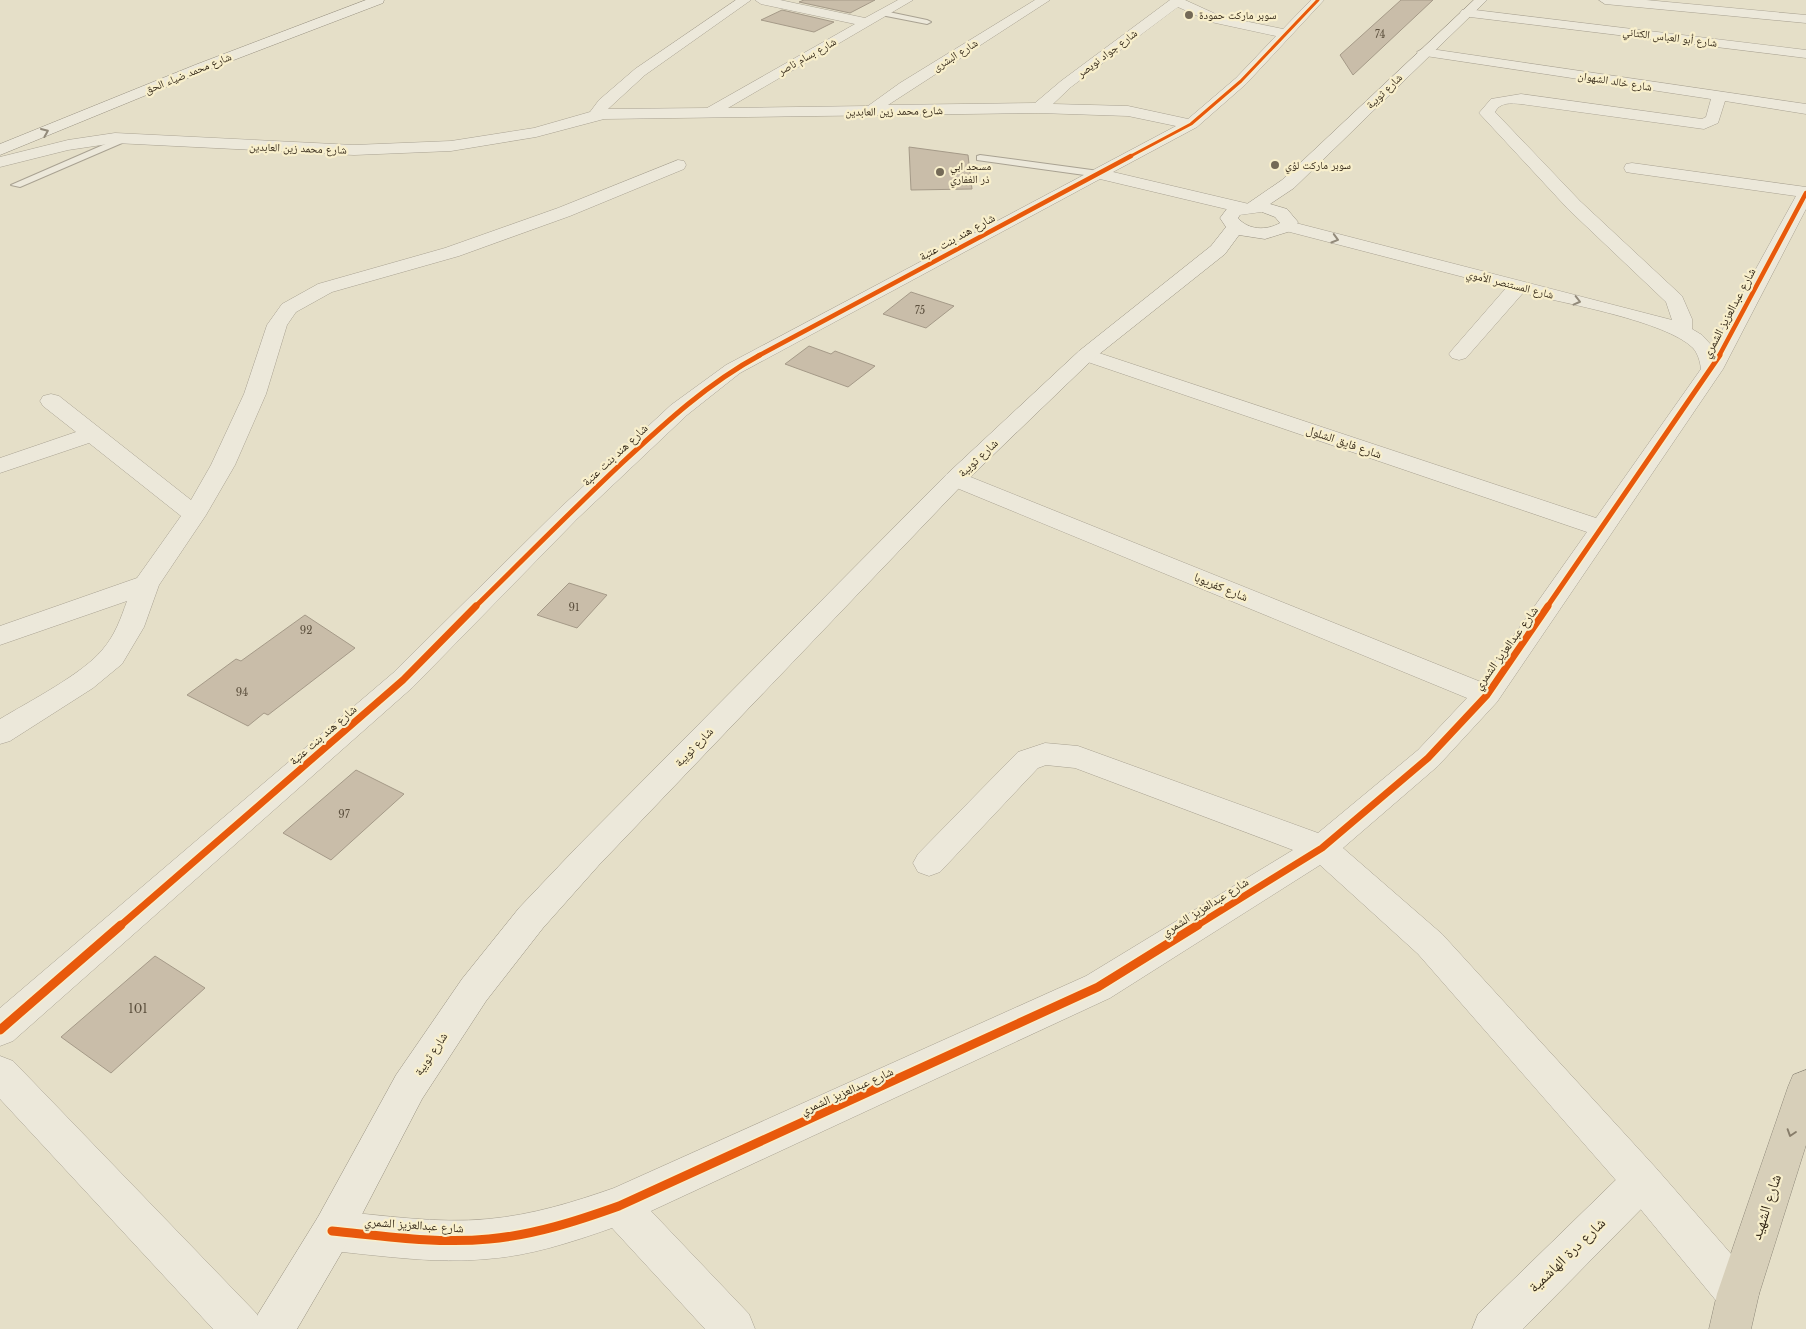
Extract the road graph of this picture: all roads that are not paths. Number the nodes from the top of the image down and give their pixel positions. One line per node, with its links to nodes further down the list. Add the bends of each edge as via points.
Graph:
1 (354, 0): 25 (street, شارع محمد ضياء الحق)
2 (378, 0): 27 (street, شارع محمد ضياء الحق, one-way to 2)
3 (745, 0): 23 (street, via 669,51 605,102)
4 (761, 0): 13 (street)
5 (907, 0): 11 (street, شارع بسام ناصر)
6 (1044, 0): 21 (street, شارع البشرى)
7 (1176, 0): 15 (street, via 1217,20); 19 (street, شارع جواد نويصر)
8 (1318, 0): 15 (street, شارع هند بنت عتبة)
9 (1605, 0): 12 (street)
10 (1474, 6): 16 (street, شارع ثويبة); 17 (street, شارع أبو العباس الكتاني, via 1535,20)
11 (884, 13): 13 (street, شارع بسام ناصر); 14 (lane)
12 (1806, 19)
13 (866, 22): 22 (street, شارع بسام ناصر)
14 (927, 22)
15 (1287, 34): 24 (street, شارع هند بنت عتبة, via 1236,86)
16 (1424, 52): 18 (street, شارع خالد الشهوان); 33 (street, شارع ثويبة)
17 (1806, 54)
18 (1719, 97): 20 (street, شارع خالد الشهوان); 41 (street, via 1713,120 1704,124 1521,99 1497,101 1490,106 1488,113 1574,205 1674,300 1682,319)
19 (1039, 108): 21 (street, شارع محمد زين العابدين); 24 (street, شارع محمد زين العابدين, via 1120,110)
20 (1806, 109)
21 (869, 112): 22 (street, شارع محمد زين العابدين)
22 (708, 114): 23 (street, شارع محمد زين العابدين)
23 (596, 115): 26 (street, شارع محمد زين العابدين, via 536,132 418,149 298,148)
24 (1191, 124): 32 (street, شارع هند بنت عتبة)
25 (0, 137)
26 (126, 138): 29 (street, شارع محمد زين العابدين, via 81,142); 34 (lane)
27 (0, 150)
28 (980, 158): 32 (lane)
29 (0, 162)
30 (678, 165): 49 (street, via 564,212 452,252 325,288 289,308 277,325 255,394 237,435)
31 (1632, 168): 35 (street)
32 (1092, 178): 36 (street); 57 (street, شارع هند بنت عتبة, via 734,369 679,410 568,514 403,680)
33 (1288, 184): 36 (street, شارع ثويبة); 37 (street)
34 (16, 186)
35 (1806, 192): 44 (street, شارع عبدالعزيز الشمري)
36 (1240, 215): 37 (street, شارع المستنصر الأموي); 38 (street); 39 (street, شارع ثويبة)
37 (1285, 220): 38 (street, شارع ثويبة, via 1275,232); 40 (street, شارع المستنصر الأموي, one-way to 40)
38 (1265, 233): 39 (street, شارع ثويبة)
39 (1218, 250): 43 (street, شارع ثويبة)
40 (1518, 286): 41 (street, شارع المستنصر الأموي, one-way to 41, via 1643,317); 42 (street)
41 (1682, 332): 44 (street, شارع المستنصر الأموي, via 1700,344 1710,356)
42 (1459, 354)
43 (1086, 355): 48 (street, شارع ثويبة); 50 (street, شارع فايق الشلول)
44 (1712, 369): 50 (street, شارع عبدالعزيز الشمري)
45 (51, 401): 46 (street)
46 (92, 434): 47 (street); 49 (street)
47 (0, 466)
48 (955, 479): 53 (street, شارع كفريوبا); 62 (street, شارع ثويبة, via 531,918 474,990 409,1087)
49 (194, 515): 51 (street)
50 (1603, 529): 53 (street, شارع عبدالعزيز الشمري)
51 (146, 584): 52 (street); 54 (street, via 131,627 112,657 82,681)
52 (0, 636)
53 (1488, 695): 55 (street, شارع عبدالعزيز الشمري, via 1428,758)
54 (0, 733)
55 (1322, 848): 56 (street, via 1078,757 1045,754 1028,760); 60 (street, via 1430,944); 61 (street, شارع عبدالعزيز الشمري, via 1098,987)
56 (928, 863)
57 (0, 1030)
58 (0, 1073): 64 (street)
59 (1806, 1087): 63 (highway, شارع الشهيد, one-way to 63)
60 (1642, 1181): 63 (street); 67 (street, شارع درة الهاشمية)
61 (619, 1206): 62 (street, شارع عبدالعزيز الشمري, via 562,1226 487,1239 452,1240); 66 (street)
62 (332, 1231): 65 (street, شارع ثويبة)
63 (1734, 1312)
64 (242, 1329)
65 (272, 1329)
66 (734, 1329)
67 (1493, 1329)

